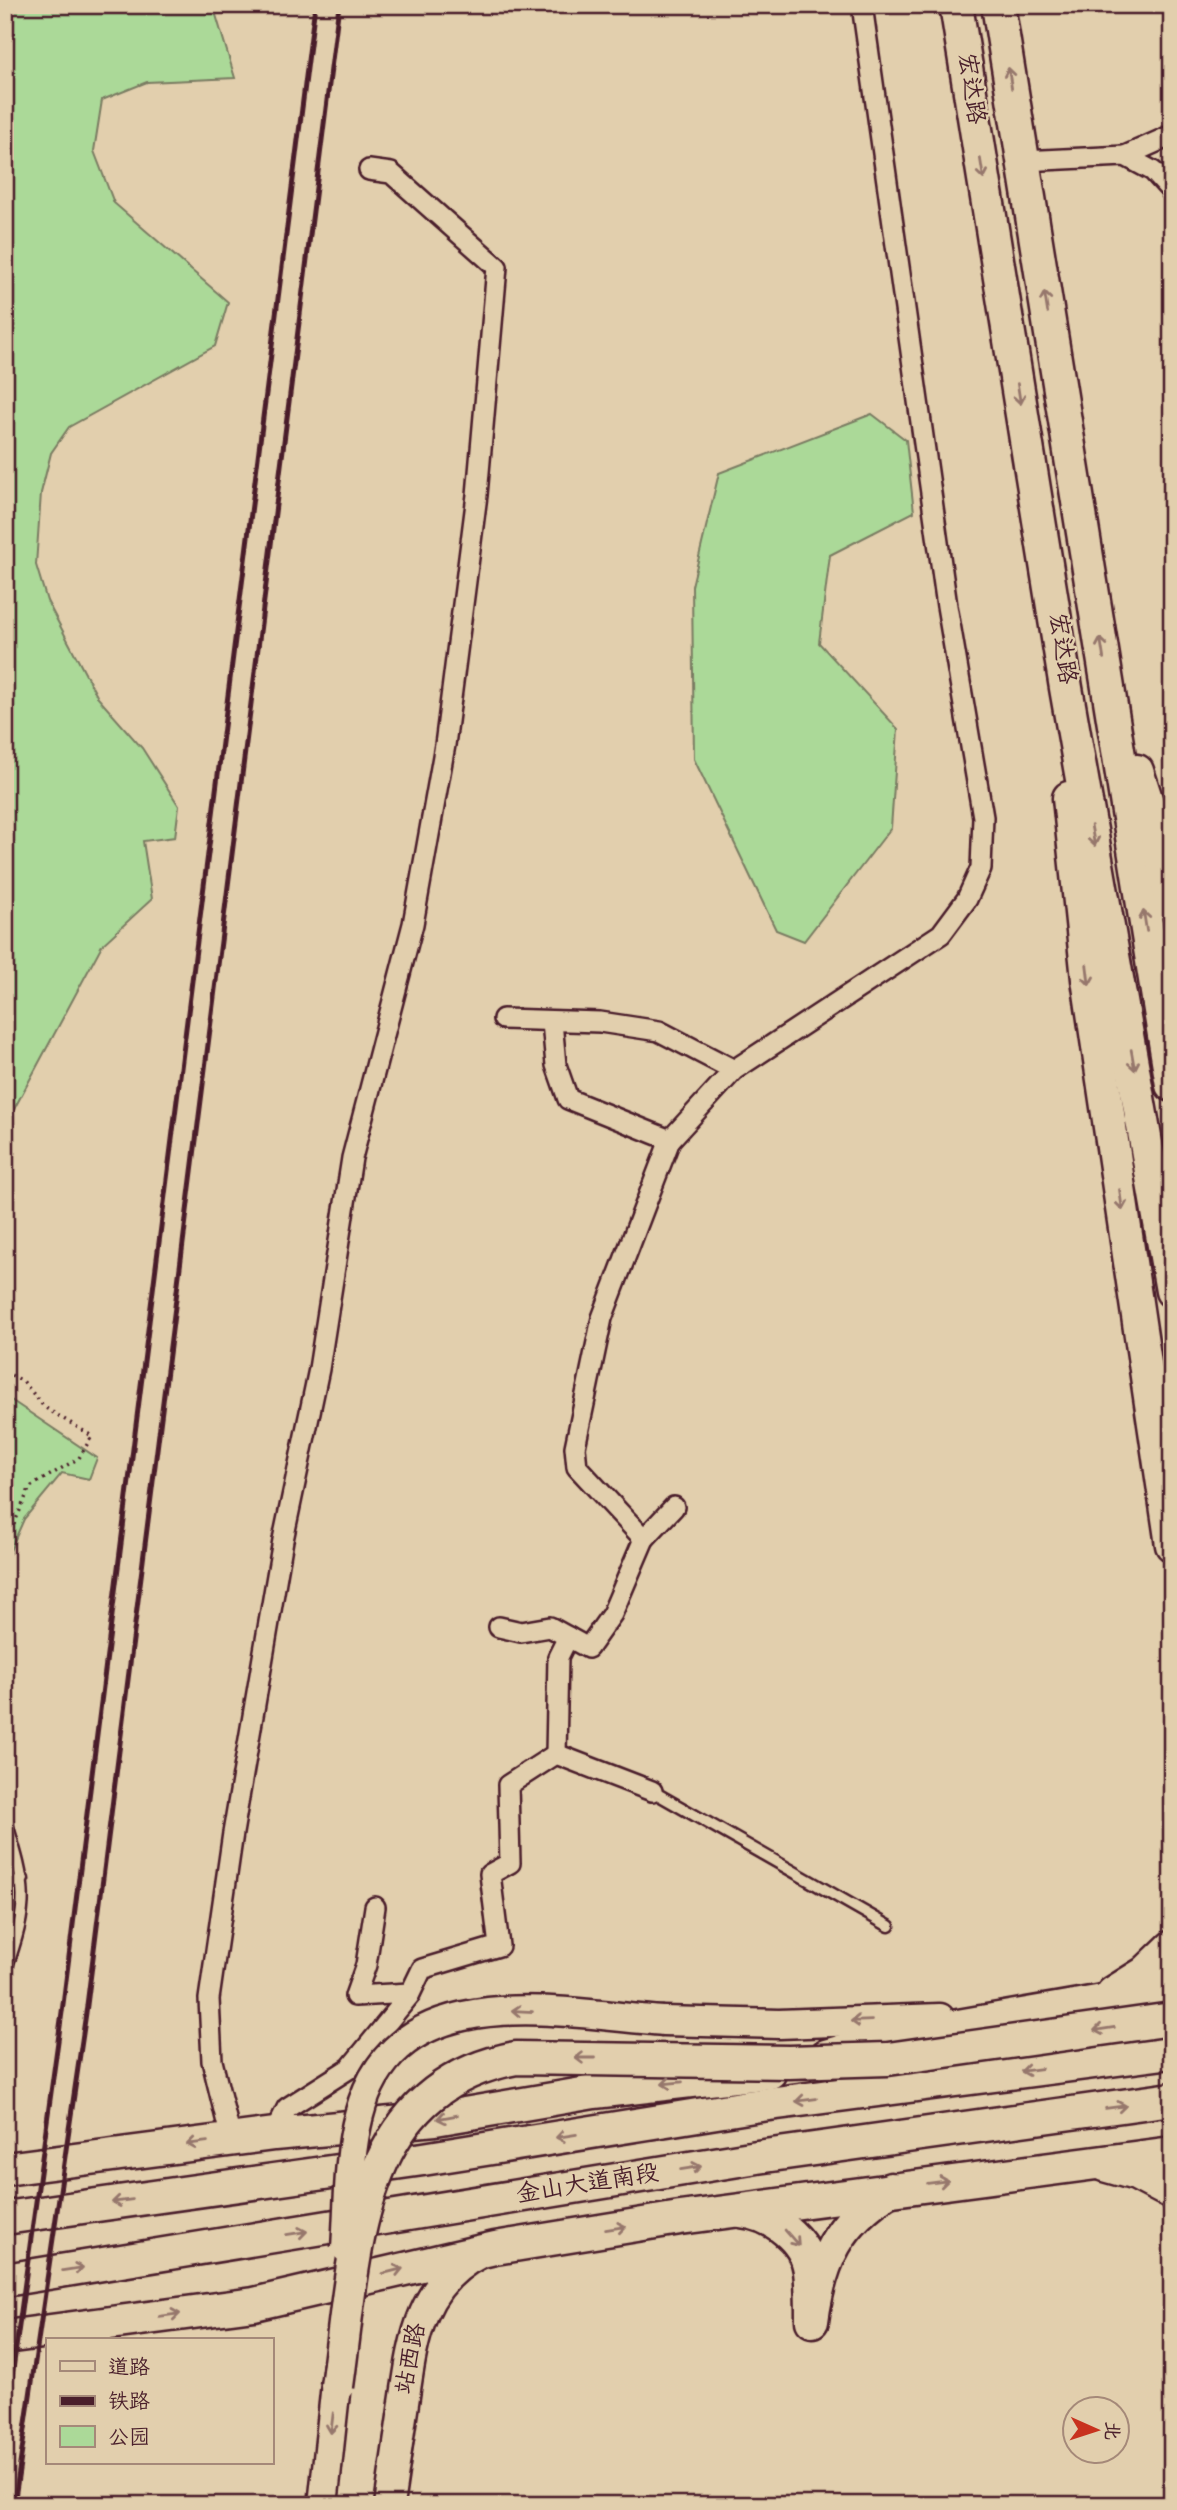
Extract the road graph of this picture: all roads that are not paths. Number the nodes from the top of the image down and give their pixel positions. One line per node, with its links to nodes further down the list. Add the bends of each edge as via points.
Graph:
1 (862, 5): 14 (street, via 947,606 983,817 981,868 967,900 942,934)
2 (956, 5): 10 (main road, 宏达路, one-way to 10)
3 (999, 5): 6 (main road, 宏达路, one-way to 3)
4 (1172, 135): 5 (street)
5 (1125, 156): 6 (street); 8 (street, via 1153,172)
6 (1023, 161): 9 (main road, 宏达路, one-way to 6)
7 (369, 170): 40 (street, via 391,173 497,267 477,495 445,745 413,924 352,1158 319,1369 283,1540 233,1833 209,1999 212,2061)
8 (1172, 192)
9 (1108, 684): 11 (main road, via 1155,827); 15 (main road, 宏达路, one-way to 9)
10 (1066, 688): 17 (main road, 宏达路, one-way to 17); 20 (main road, one-way to 20, via 1069,822 1088,979)
11 (1172, 905)
12 (503, 1019): 13 (street)
13 (552, 1022): 14 (street, via 600,1022 659,1031); 16 (street, via 556,1066 568,1099)
14 (734, 1070): 16 (street)
15 (1172, 1085)
16 (670, 1140): 19 (street, via 602,1318 575,1447 577,1467)
17 (1172, 1291)
18 (674, 1507): 19 (street)
19 (644, 1539): 22 (street, via 612,1614 588,1648)
20 (1172, 1545)
21 (499, 1627): 22 (street, via 521,1632 550,1627)
22 (568, 1637): 23 (street, via 558,1657)
23 (556, 1754): 24 (street); 33 (street, via 508,1785 510,1863 490,1874 499,1946 422,1969)
24 (652, 1791): 29 (lane)
25 (5, 1816): 26 (lane)
26 (23, 1879): 27 (lane); 31 (lane, via 23,1913)
27 (5, 1885)
28 (375, 1908): 33 (street, via 366,1965 355,1996)
29 (889, 1926)
30 (1172, 1947): 34 (main road, via 1137,1979)
31 (5, 1972)
32 (1172, 1989): 34 (main road)
33 (410, 1993): 39 (street, via 350,2068 287,2108)
34 (1091, 2003): 35 (main road)
35 (1027, 2013): 39 (main road, one-way to 39, via 889,2038 771,2072 594,2092 435,2119); 51 (street, one-way to 51, bridge, via 779,2024 484,2010 427,2027 396,2051 373,2079 355,2130)
36 (1172, 2019): 51 (main road, one-way to 51, bridge, via 888,2059 516,2058 472,2069 418,2105 382,2156 365,2208)
37 (1172, 2052): 47 (main road, one-way to 47, via 754,2106)
38 (1172, 2099): 49 (main road, 金山大道南段, one-way to 38, via 757,2157)
39 (274, 2134): 40 (main road)
40 (231, 2139): 43 (main road, one-way to 43)
41 (1172, 2153): 42 (main road)
42 (1093, 2163): 44 (main road, one-way to 42); 45 (main road, via 1136,2174)
43 (5, 2169)
44 (893, 2188): 46 (main road); 46 (main road, one-way to 44, via 772,2220 800,2247 810,2269 812,2320 817,2285 833,2246 859,2213)
45 (1172, 2193)
46 (733, 2210): 48 (main road, one-way to 46)
47 (5, 2218)
48 (495, 2248): 50 (main road, one-way to 48, via 254,2304); 53 (street, 站西路, via 451,2273 423,2311 413,2340)
49 (5, 2280)
50 (5, 2337)
51 (337, 2386): 52 (street, one-way to 52, bridge)
52 (323, 2505)
53 (389, 2505)

